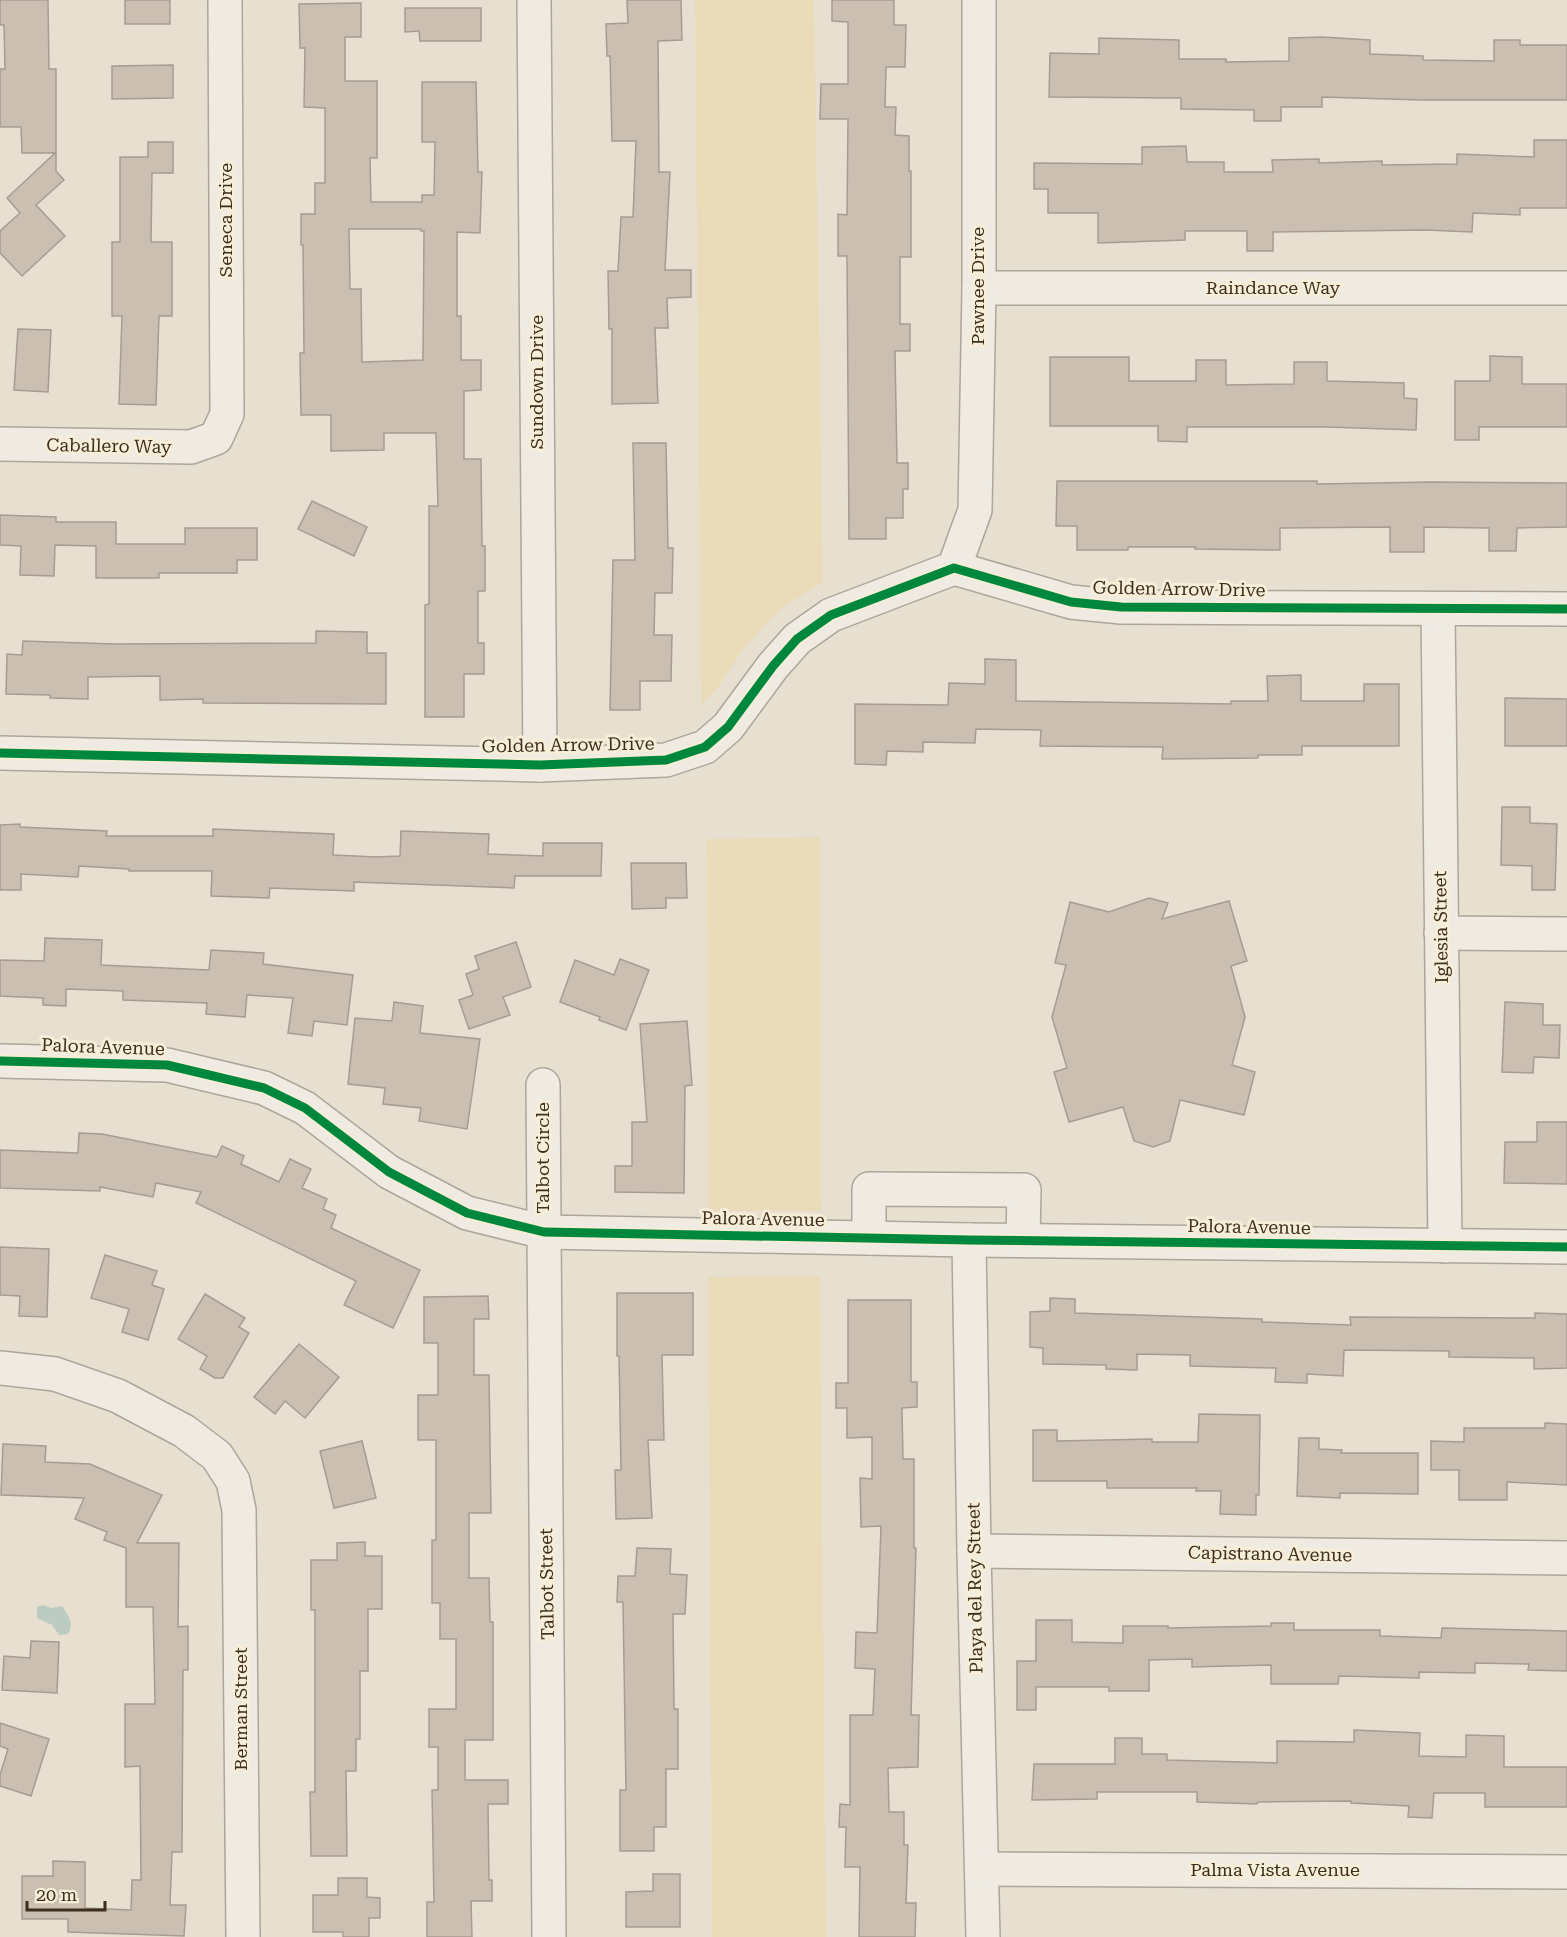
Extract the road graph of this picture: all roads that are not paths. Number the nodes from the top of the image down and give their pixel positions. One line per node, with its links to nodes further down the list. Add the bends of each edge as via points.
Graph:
1 (225, 0): 6 (street, Seneca Drive, via 227,414)
2 (534, 0): 12 (street, Sundown Drive)
3 (978, 0): 4 (street, Pawnee Drive)
4 (979, 288): 5 (street, Raindance Way); 8 (street, Pawnee Drive, via 975,510)
5 (1567, 288)
6 (216, 438): 7 (street, Caballero Way, via 191,447)
7 (0, 444)
8 (954, 568): 9 (street, Golden Arrow Drive, via 1071,602 1121,607); 12 (street, Golden Arrow Drive, via 831,615 797,639 728,727 705,747 666,760)
9 (1438, 609): 10 (street, Golden Arrow Drive); 13 (street, Iglesia Street)
10 (1567, 609)
11 (0, 753): 12 (street, Golden Arrow Drive)
12 (540, 765)
13 (1441, 933): 14 (street); 21 (street, Iglesia Street)
14 (1567, 934)
15 (0, 1061): 17 (street, Palora Avenue, via 167,1065 264,1088 305,1108 389,1172 467,1213)
16 (543, 1085): 17 (street, Talbot Circle)
17 (544, 1232): 18 (street, Palora Avenue); 29 (street, Talbot Street)
18 (869, 1238): 19 (street, Palora Avenue); 20 (street, via 869,1189 1024,1190)
19 (969, 1240): 20 (street, Palora Avenue); 24 (street, Playa del Rey Street)
20 (1023, 1240): 21 (street, Palora Avenue)
21 (1445, 1246): 22 (street, Palora Avenue)
22 (1567, 1247)
23 (0, 1368): 28 (street, Berman Street, via 54,1374 118,1396 184,1431 217,1456 233,1481 239,1510)
24 (974, 1551): 25 (street, Capistrano Avenue); 26 (street, Playa del Rey Street)
25 (1567, 1558)
26 (982, 1869): 27 (street, Palma Vista Avenue); 30 (street, Playa del Rey Street)
27 (1567, 1872)
28 (243, 1937)
29 (549, 1937)
30 (983, 1937)

